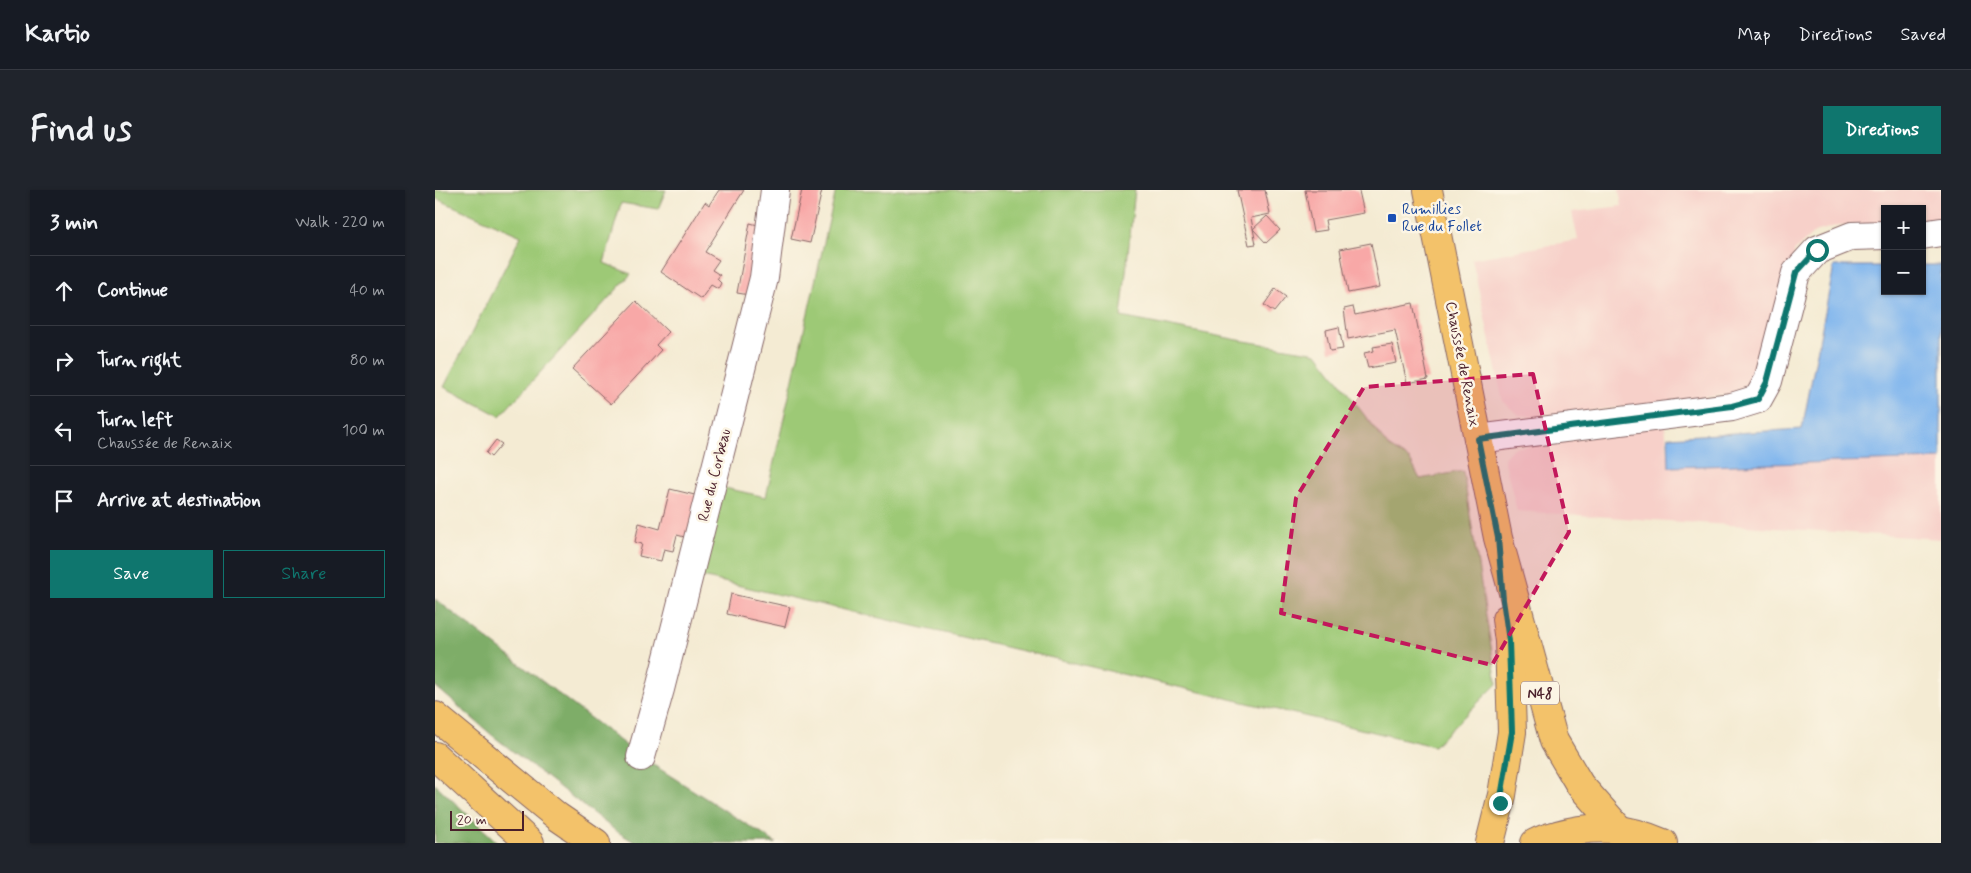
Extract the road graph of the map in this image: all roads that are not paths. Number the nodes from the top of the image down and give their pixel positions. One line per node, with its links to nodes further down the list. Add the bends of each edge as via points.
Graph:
1 (775, 190): 10 (street, Rue du Corbeau, via 764,278)
2 (1428, 190): 6 (main road, Chaussée de Renaix / N48)
3 (1941, 232): 4 (street)
4 (1926, 234)
5 (1881, 236): 6 (street, via 1852,236 1817,250 1796,273 1767,382 1758,399 1732,406)
6 (1478, 439): 7 (main road, Chaussée de Renaix / N48)
7 (1498, 538): 11 (main road, Chaussée de Renaix / N48, via 1554,741 1580,786); 14 (main road, Chaussée de Renaix / N48, via 1509,641 1512,732)
8 (435, 716): 13 (main road, via 558,817)
9 (435, 756): 12 (main road)
10 (641, 757)
11 (1619, 829): 15 (main road, via 1578,829); 16 (main road)
12 (529, 843)
13 (596, 843)
14 (1490, 843)
15 (1535, 843)
16 (1663, 843)

